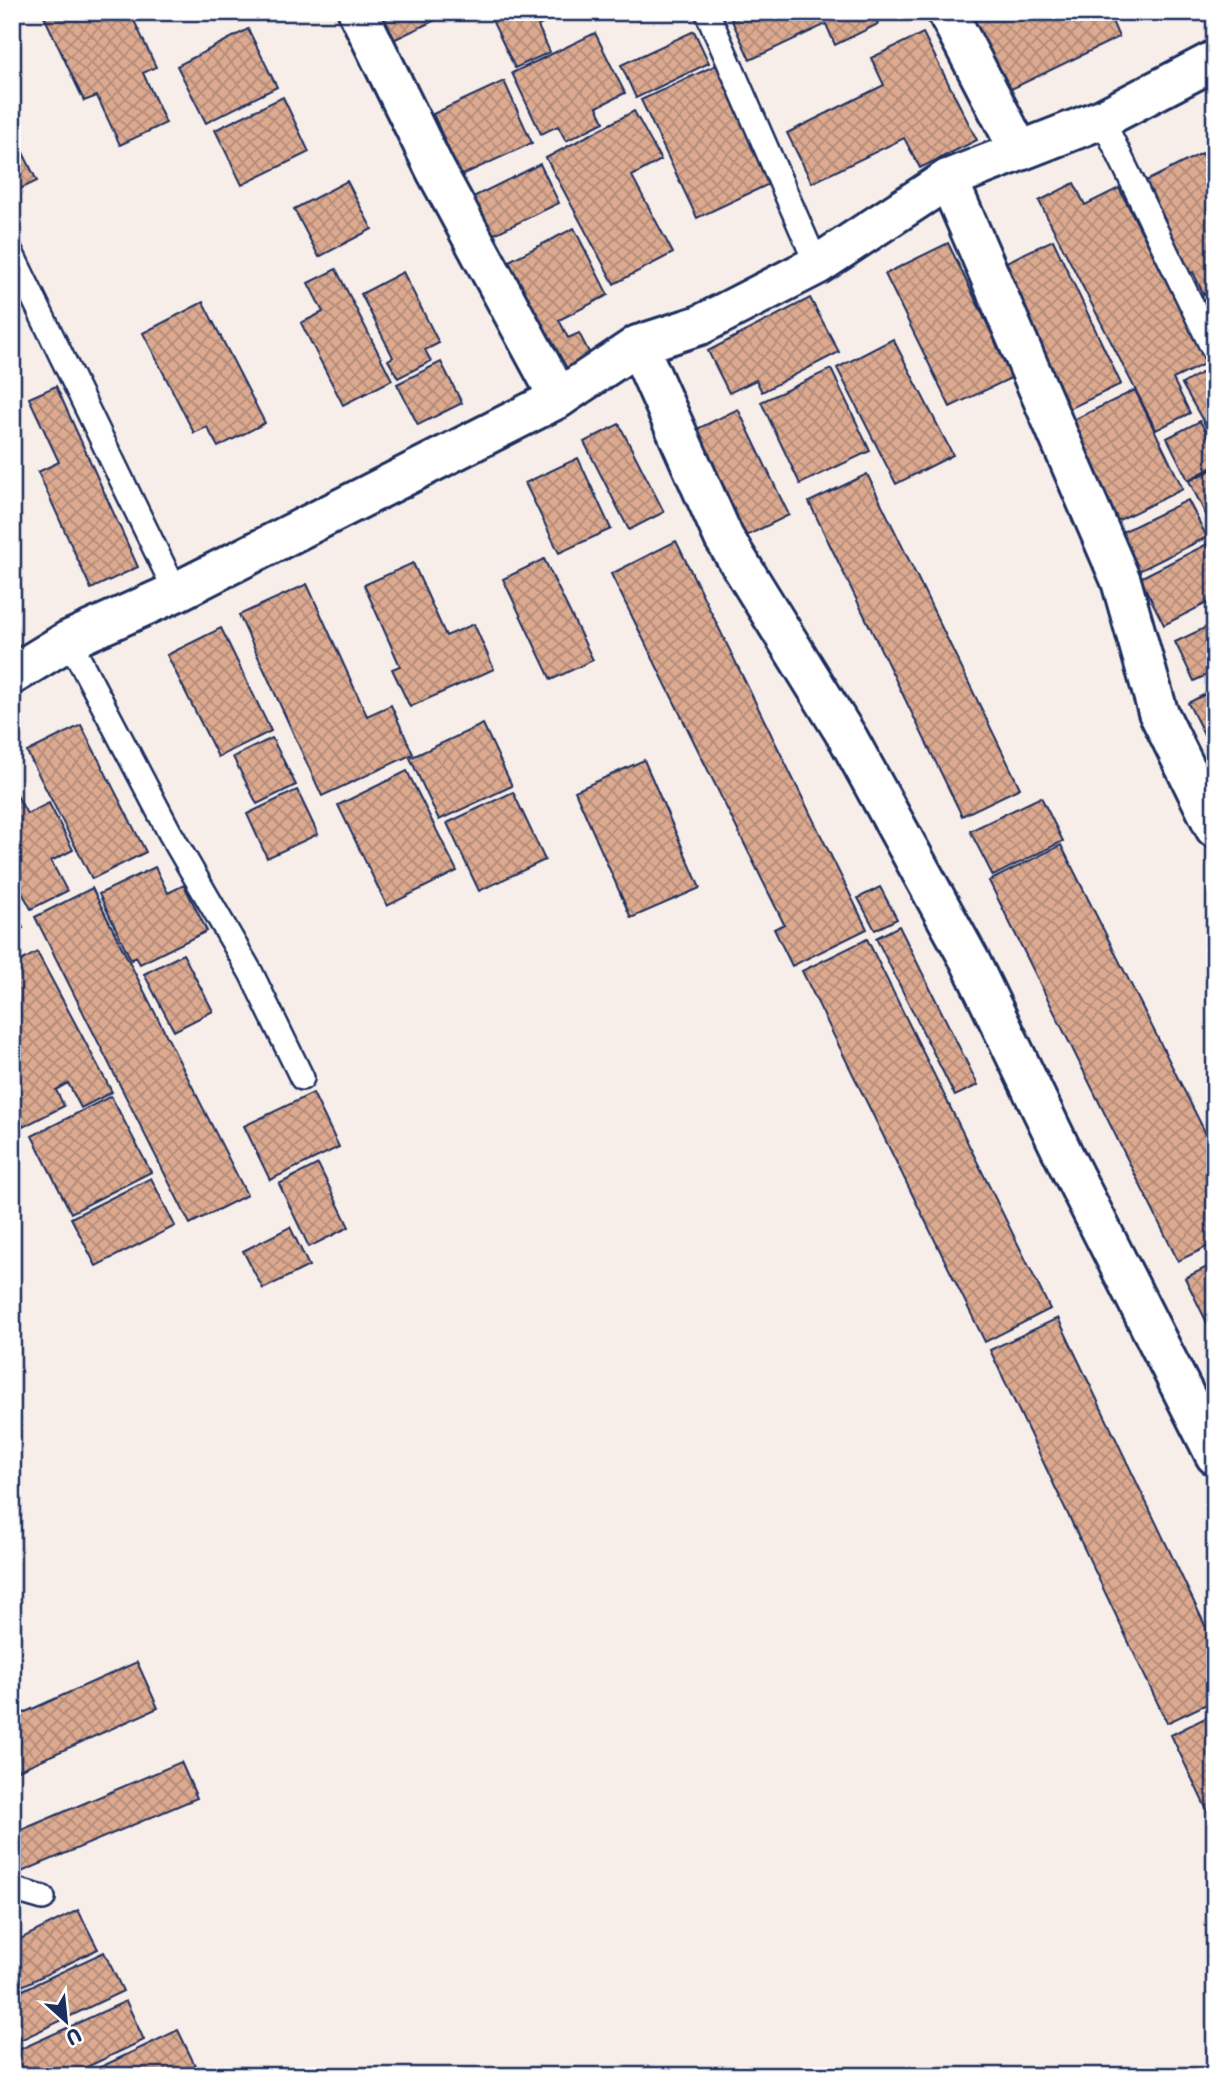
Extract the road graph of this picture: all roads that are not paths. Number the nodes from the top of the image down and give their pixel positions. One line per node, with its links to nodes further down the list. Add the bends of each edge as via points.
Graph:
1 (358, 12): 12 (street, via 435,169)
2 (707, 12): 9 (lane)
3 (947, 12): 6 (street)
4 (1215, 60): 5 (street)
5 (1102, 119): 6 (street); 11 (lane)
6 (1019, 149): 7 (street)
7 (948, 178): 9 (street); 16 (street, via 1121,581 1158,712)
8 (12, 254): 13 (lane)
9 (817, 265): 10 (street, via 700,325)
10 (638, 345): 12 (street); 18 (street, via 724,538 849,740 970,961)
11 (1215, 353)
12 (559, 398): 13 (street)
13 (176, 592): 14 (street)
14 (69, 640): 15 (street); 17 (lane, via 170,833 251,973)
15 (12, 675)
16 (1215, 828)
17 (302, 1077)
18 (1215, 1455)
19 (12, 1889): 20 (lane)
20 (43, 1898)

